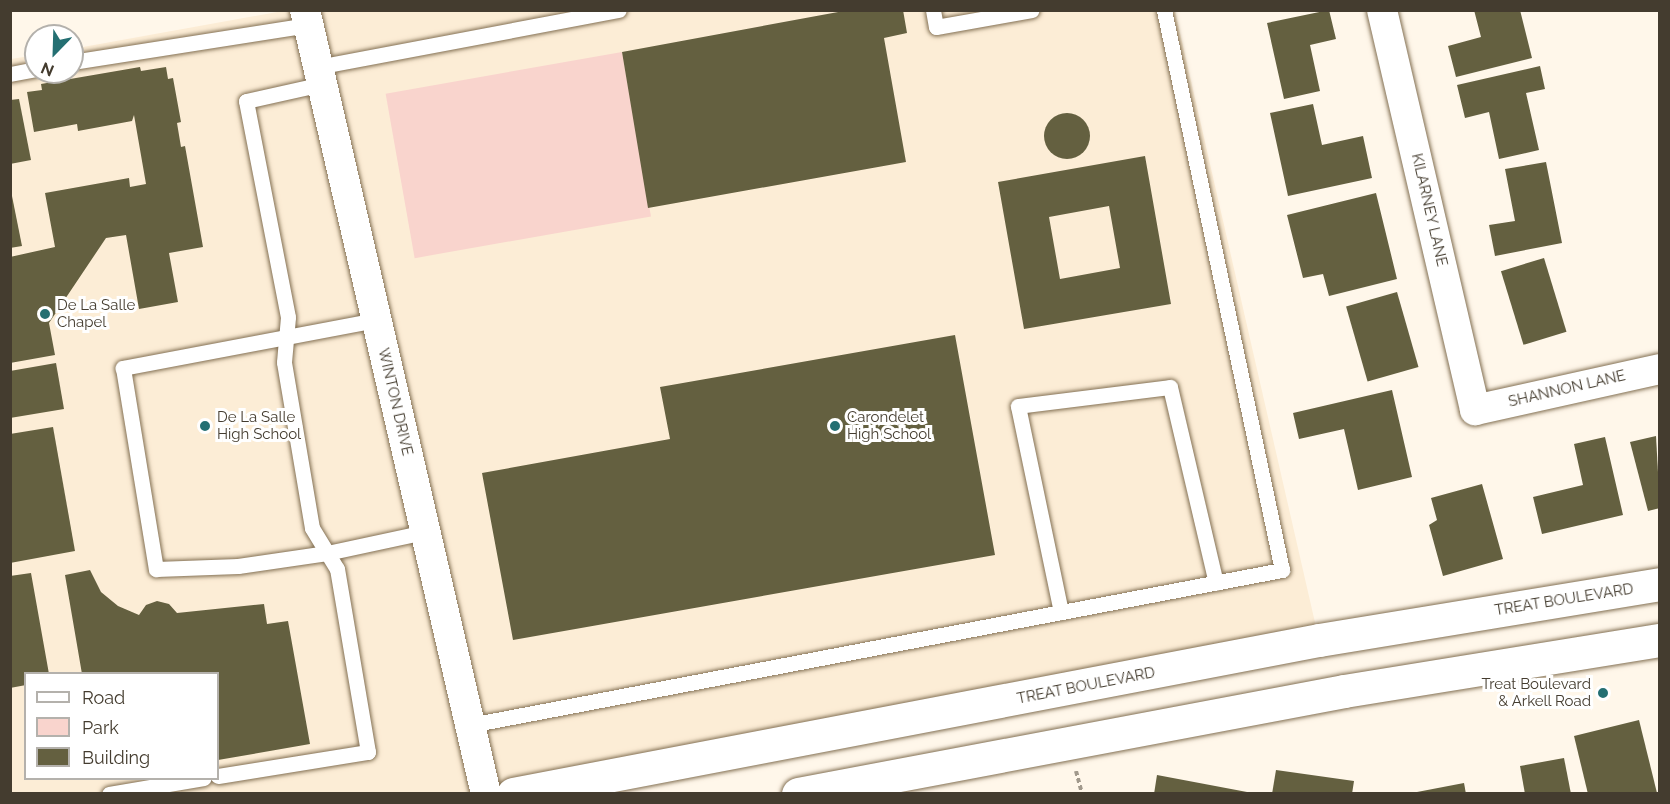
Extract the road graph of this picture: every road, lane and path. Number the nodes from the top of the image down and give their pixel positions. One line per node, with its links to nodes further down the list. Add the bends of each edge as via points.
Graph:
1 (618, 10): 8 (lane)
2 (933, 10): 3 (lane, via 936,27)
3 (1032, 10)
4 (1164, 10): 15 (lane, via 1282,570)
5 (1382, 10): 12 (street, KILARNEY LANE)
6 (306, 18): 7 (lane); 8 (street, WINTON DRIVE)
7 (84, 60)
8 (319, 75): 9 (street, WINTON DRIVE); 10 (lane, via 246,101 288,317)
9 (376, 320): 10 (lane); 13 (street, WINTON DRIVE)
10 (285, 338): 14 (lane, via 284,362 312,528); 14 (lane, via 123,368 156,569 238,566)
11 (1659, 369): 12 (street, SHANNON LANE)
12 (1475, 410)
13 (425, 532): 14 (lane); 19 (street, WINTON DRIVE)
14 (327, 553): 20 (lane, via 337,569 368,753)
15 (1216, 583): 17 (lane); 17 (lane, via 1170,387 1018,406)
16 (1659, 585): 24 (main road, TREAT BOULEVARD, via 1319,640)
17 (1061, 612): 19 (lane)
18 (1659, 640): 25 (main road, via 1344,692)
19 (470, 724): 23 (street, WINTON DRIVE)
20 (219, 776)
21 (192, 780): 22 (lane)
22 (109, 794)
23 (486, 794)
24 (513, 794)
25 (798, 794)

